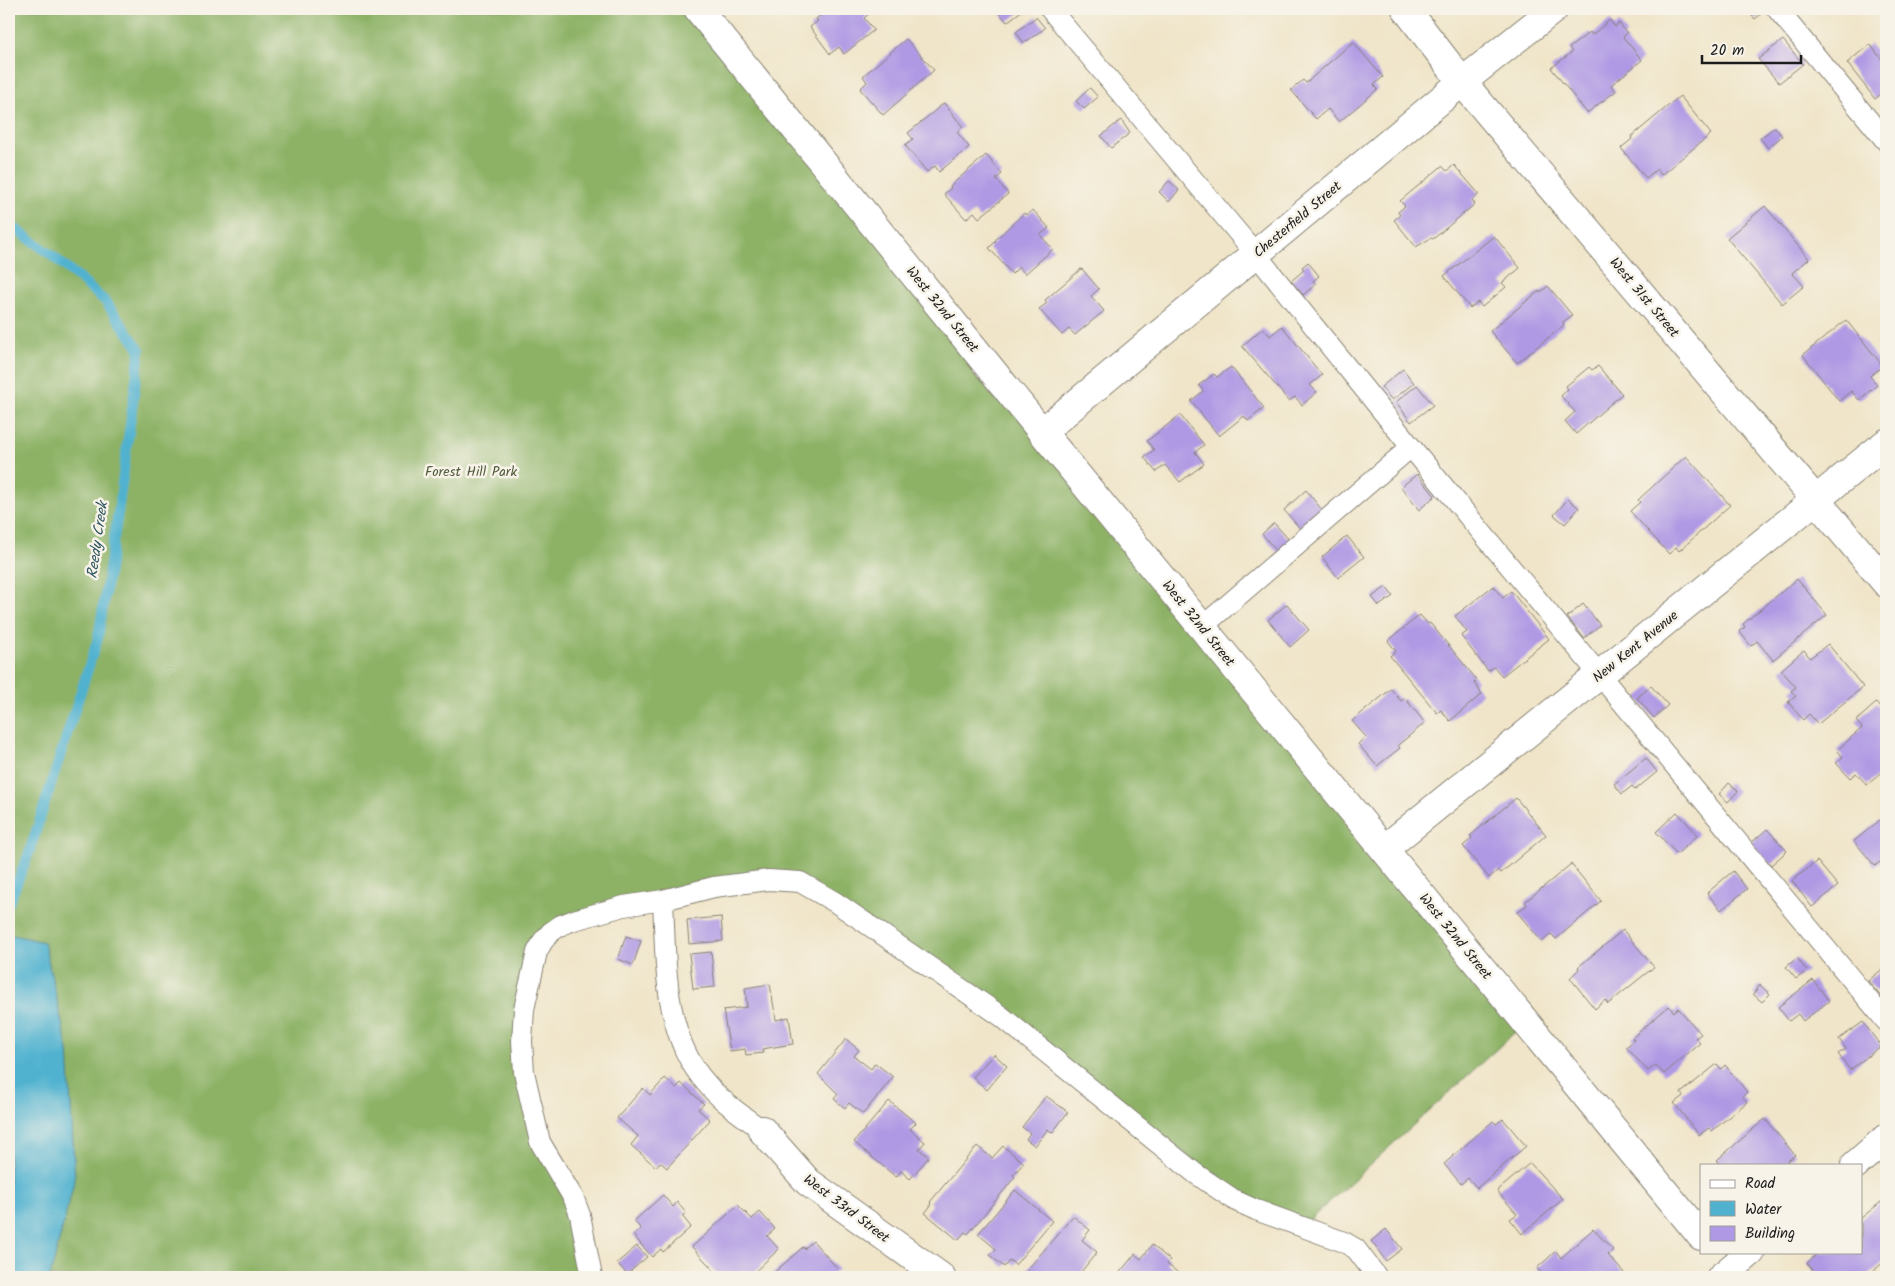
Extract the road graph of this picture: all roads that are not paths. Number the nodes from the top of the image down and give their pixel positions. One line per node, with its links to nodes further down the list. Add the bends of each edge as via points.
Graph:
1 (698, 9): 9 (street, West 32nd Street)
2 (1050, 9): 8 (lane)
3 (1406, 9): 6 (street, West 31st Street)
4 (1554, 9): 6 (street, Chesterfield Street)
5 (1777, 9): 7 (lane)
6 (1462, 82): 8 (street, Chesterfield Street); 12 (street, West 31st Street)
7 (1886, 141)
8 (1255, 253): 9 (street, Chesterfield Street); 11 (lane)
9 (1042, 432): 14 (street, West 32nd Street)
10 (1886, 443): 12 (street, New Kent Avenue)
11 (1410, 447): 14 (lane); 15 (lane)
12 (1817, 500): 13 (street, West 31st Street); 15 (street, New Kent Avenue)
13 (1886, 583)
14 (1202, 627): 16 (street, West 32nd Street)
15 (1600, 674): 16 (street, New Kent Avenue); 18 (lane)
16 (1384, 849): 22 (street, West 32nd Street)
17 (663, 900): 19 (lane, via 666,963 682,1046 706,1083); 25 (lane, via 624,906 561,925 551,932 537,952 524,1009 522,1041 530,1106 540,1142 580,1216); 27 (lane, via 714,887 769,880 800,882 812,888 1001,1016 1196,1174 1236,1201 1344,1242 1356,1249)
18 (1886, 1021)
19 (762, 1130): 26 (street, West 33rd Street, via 808,1182)
20 (1886, 1138): 21 (street)
21 (1856, 1164)
22 (1700, 1235)
23 (1748, 1254): 24 (street)
24 (1725, 1269)
25 (592, 1277)
26 (941, 1277)
27 (1377, 1277)

